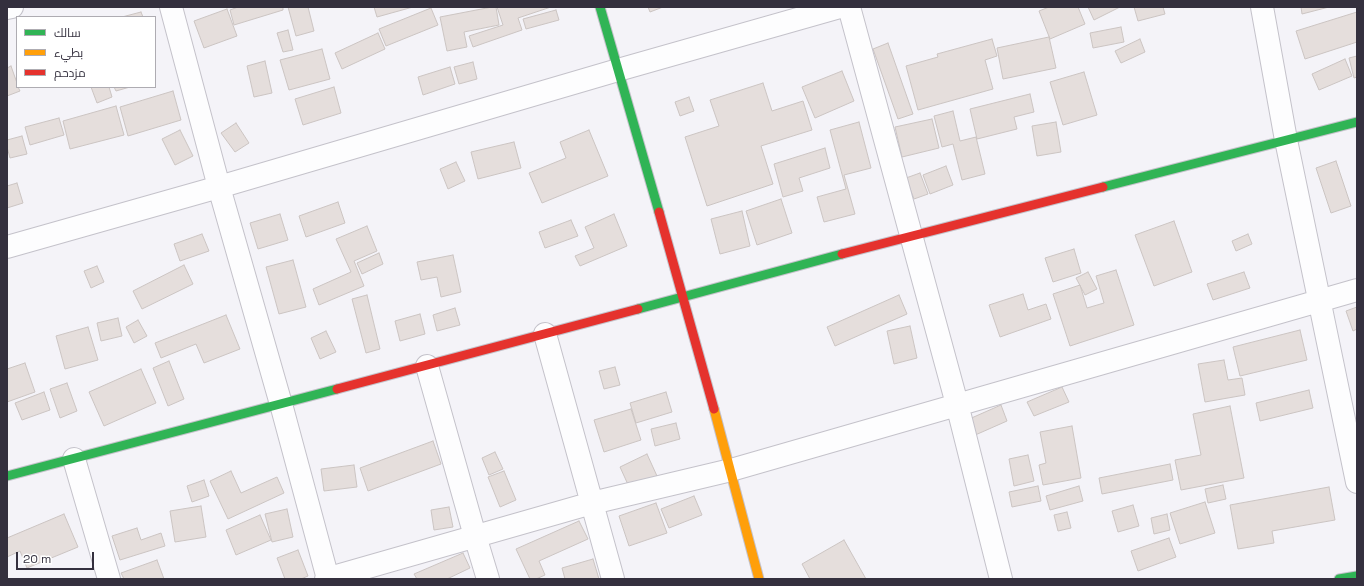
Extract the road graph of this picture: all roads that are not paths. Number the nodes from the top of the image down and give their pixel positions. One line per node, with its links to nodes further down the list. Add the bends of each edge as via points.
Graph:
1 (12, 7): 7 (street)
2 (171, 7): 11 (street)
3 (600, 7): 8 (street)
4 (840, 7): 8 (street)
5 (848, 7): 12 (street)
6 (1262, 7): 10 (street)
7 (7, 8)
8 (618, 70): 11 (street); 15 (street)
9 (1357, 122): 10 (street)
10 (1286, 140): 12 (street); 16 (street)
11 (219, 188): 13 (street); 19 (street)
12 (910, 236): 15 (street); 20 (street)
13 (7, 247)
14 (1357, 290): 16 (street)
15 (683, 297): 17 (street); 22 (street)
16 (1320, 301): 20 (street); 24 (street)
17 (545, 334): 18 (street); 25 (street)
18 (427, 366): 19 (street); 26 (street)
19 (281, 404): 21 (street); 29 (street)
20 (957, 404): 22 (street); 33 (street)
21 (74, 458): 23 (street); 28 (street)
22 (731, 470): 25 (street); 32 (street)
23 (7, 476)
24 (1357, 482)
25 (592, 503): 26 (street); 31 (street)
26 (475, 536): 29 (street); 30 (street)
27 (1357, 576): 34 (street)
28 (109, 579)
29 (327, 579)
30 (488, 579)
31 (612, 579)
32 (759, 579)
33 (1001, 579)
34 (1339, 579)

